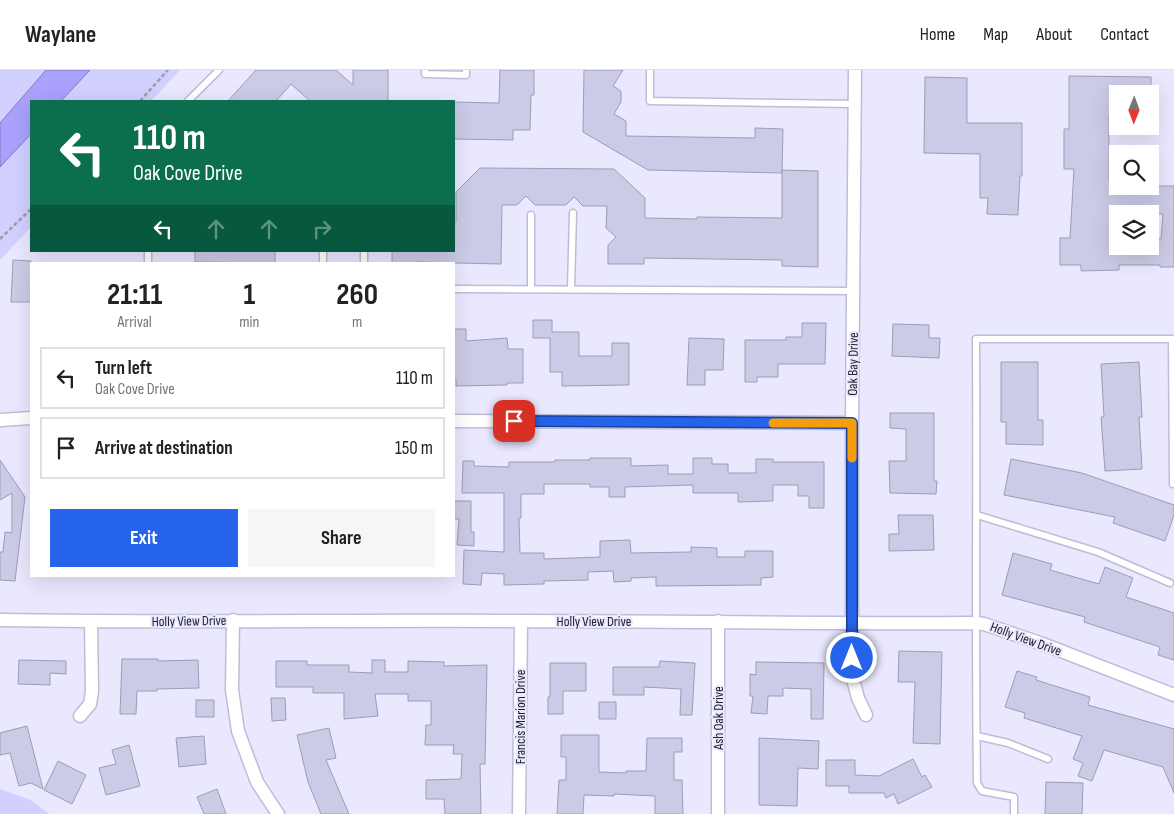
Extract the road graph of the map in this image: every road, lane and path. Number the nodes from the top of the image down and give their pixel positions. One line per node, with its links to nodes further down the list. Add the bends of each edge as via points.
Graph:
1 (168, 70): 7 (path)
2 (220, 70): 8 (lane)
3 (426, 70): 4 (lane, via 425,74 466,75)
4 (466, 70)
5 (650, 70): 9 (lane, via 650,101)
6 (855, 70): 9 (street, Oak Bay Drive)
7 (141, 100)
8 (189, 100)
9 (855, 104): 17 (street, Oak Bay Drive)
10 (30, 210): 13 (path)
11 (573, 213): 15 (lane)
12 (531, 215): 14 (lane)
13 (0, 240)
14 (531, 289): 15 (lane); 16 (lane)
15 (571, 289): 17 (lane)
16 (455, 290)
17 (854, 291): 22 (street, Oak Bay Drive)
18 (1173, 339): 23 (lane); 24 (lane, via 976,339)
19 (30, 418): 20 (street)
20 (0, 420)
21 (455, 421): 22 (street)
22 (852, 423): 32 (street, Oak Bay Drive)
23 (1173, 484)
24 (977, 514): 25 (lane, via 1098,552); 31 (lane)
25 (1170, 583)
26 (0, 620): 30 (street, Holly View Drive)
27 (234, 620): 28 (street, Holly View Drive); 30 (street, Holly View Drive); 38 (street, via 232,690 238,731 257,782)
28 (521, 621): 29 (street, Holly View Drive); 39 (street, Francis Marion Drive)
29 (718, 621): 32 (street, Holly View Drive); 40 (street, Ash Oak Drive)
30 (91, 622): 35 (street, via 91,697 90,704)
31 (975, 623): 32 (street, Holly View Drive); 33 (street, Holly View Drive, via 1043,644); 36 (lane)
32 (852, 624): 34 (street, Oak Bay Drive, via 852,676)
33 (1174, 696)
34 (866, 714)
35 (80, 716)
36 (976, 736): 37 (lane, via 1008,743); 41 (lane, via 977,783 982,791 1014,797)
37 (1048, 759)
38 (278, 814)
39 (519, 814)
40 (718, 814)
41 (1014, 814)

